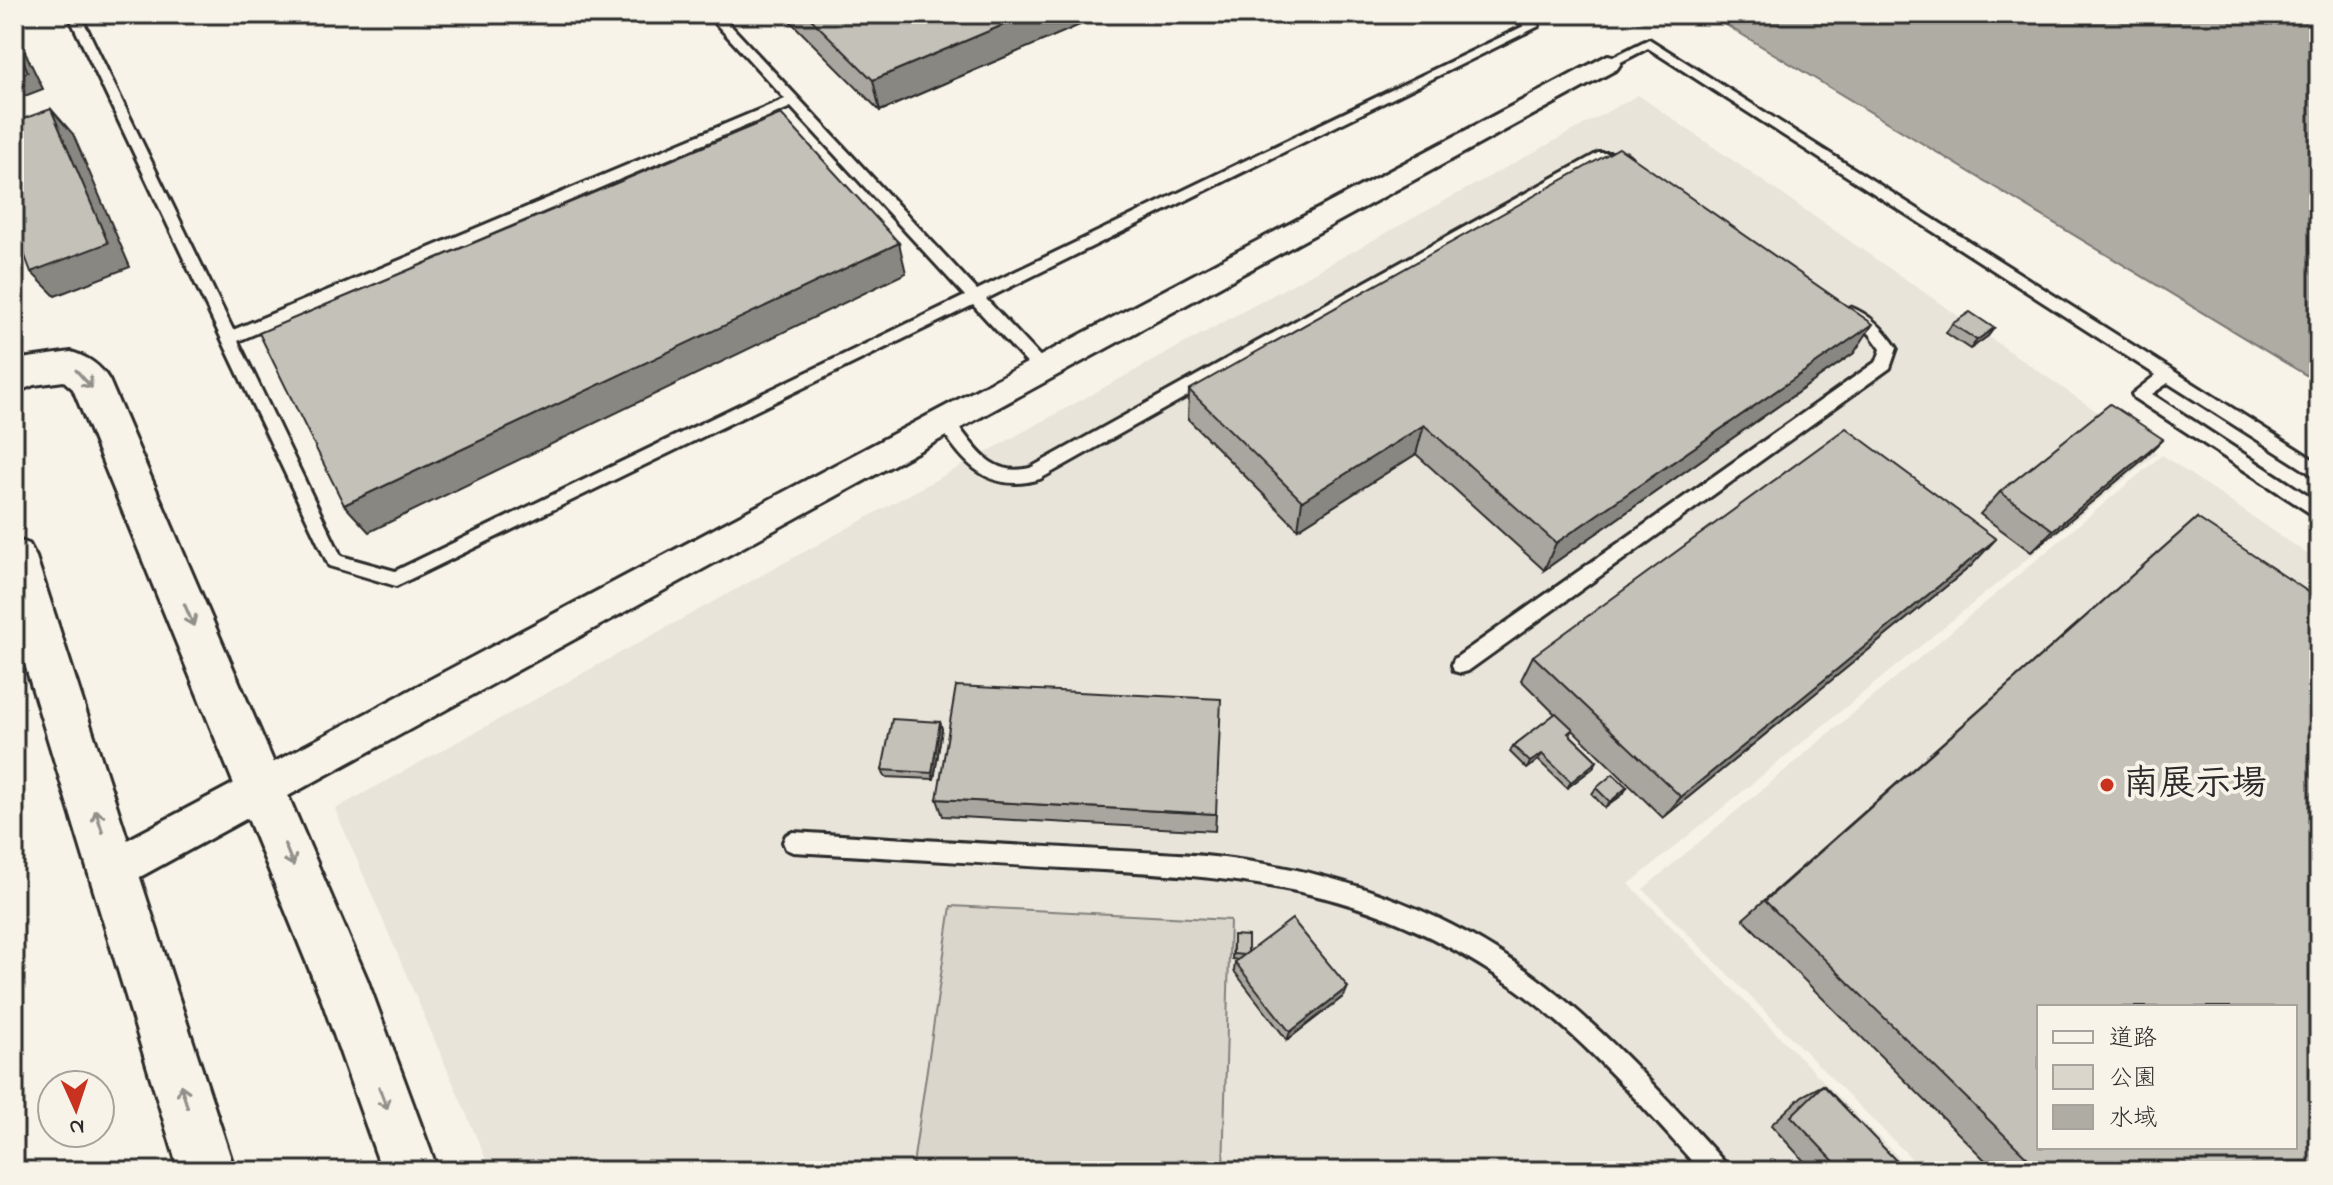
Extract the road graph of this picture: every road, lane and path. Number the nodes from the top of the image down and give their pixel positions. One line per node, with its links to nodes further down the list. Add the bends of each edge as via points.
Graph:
1 (74, 14): 9 (lane)
2 (713, 14): 5 (lane)
3 (1515, 14): 7 (lane, via 1533,26)
4 (1608, 63): 10 (street); 11 (lane, via 1649,43)
5 (793, 101): 7 (lane); 9 (lane)
6 (1634, 163): 13 (lane, via 1617,156 1598,158 1034,474 1012,480 991,475)
7 (975, 297): 9 (lane, via 396,579 335,561); 10 (lane)
8 (1838, 304): 17 (lane, via 1885,339 1889,348 1884,364)
9 (229, 338)
10 (1042, 369): 13 (street)
11 (2168, 375): 14 (lane); 15 (lane, via 2140,394)
12 (14, 378): 18 (main road, one-way to 18, via 25,371 71,366 89,380)
13 (945, 421): 18 (street)
14 (2319, 472)
15 (2319, 512)
16 (14, 557): 20 (main road, one-way to 16)
17 (1461, 665)
18 (263, 790): 20 (street); 22 (main road, one-way to 22, via 348,998)
19 (793, 842): 23 (lane, via 1221,867 1312,883 1358,898 1476,951 1551,1002 1627,1072)
20 (114, 869): 21 (main road, one-way to 20)
21 (207, 1171)
22 (410, 1171)
23 (1717, 1171)

